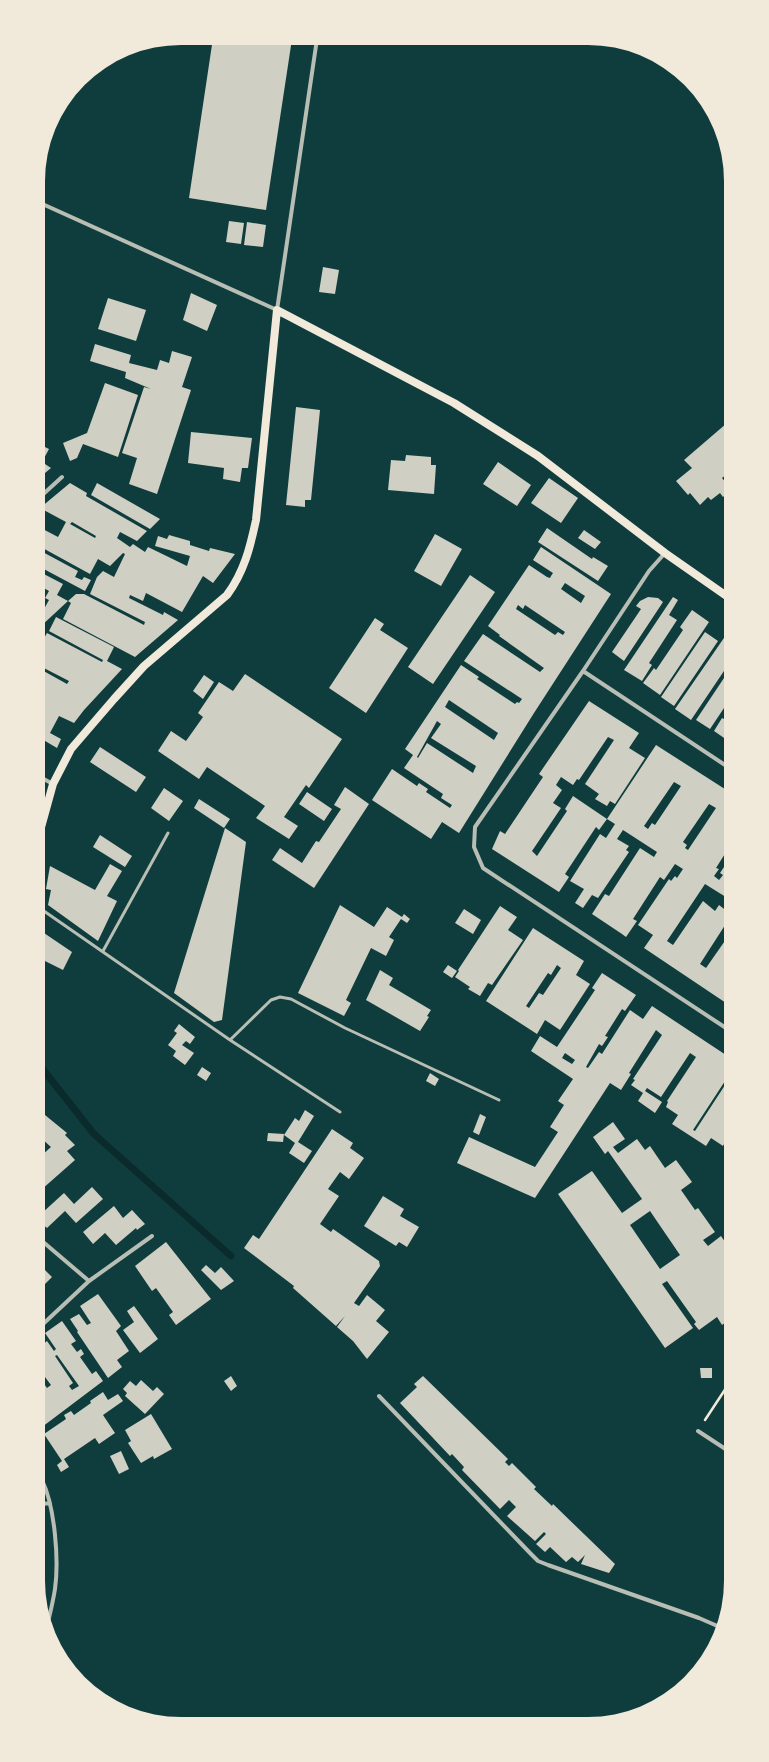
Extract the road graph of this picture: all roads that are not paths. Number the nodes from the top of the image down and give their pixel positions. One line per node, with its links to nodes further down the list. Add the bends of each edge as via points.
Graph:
1 (316, 45): 3 (street)
2 (45, 205): 3 (street)
3 (277, 310): 6 (main road, via 454,403 532,452); 11 (main road, via 256,520 249,552 238,581 227,595 144,666 71,749)
4 (62, 477): 5 (street)
5 (45, 493)
6 (665, 553): 7 (main road); 8 (street, via 649,571)
7 (724, 594)
8 (583, 671): 9 (street); 16 (street, via 476,828 474,847 483,868)
9 (724, 764)
10 (45, 780): 11 (street)
11 (53, 784): 12 (main road)
12 (45, 813)
13 (168, 833): 15 (lane)
14 (45, 912): 15 (lane)
15 (103, 951): 17 (lane)
16 (724, 1027)
17 (230, 1040): 18 (lane, via 271,1000 280,997 291,999 345,1028); 19 (lane)
18 (500, 1100)
19 (340, 1112)
20 (152, 1236): 22 (street)
21 (45, 1244): 22 (street)
22 (89, 1281): 23 (street)
23 (45, 1322)
24 (379, 1396): 31 (street, via 538,1561)
25 (698, 1431): 26 (street)
26 (724, 1448)
27 (45, 1489): 28 (street)
28 (50, 1503): 29 (street); 30 (street, via 56,1560 55,1589)
29 (45, 1504)
30 (50, 1614)
31 (717, 1626)

